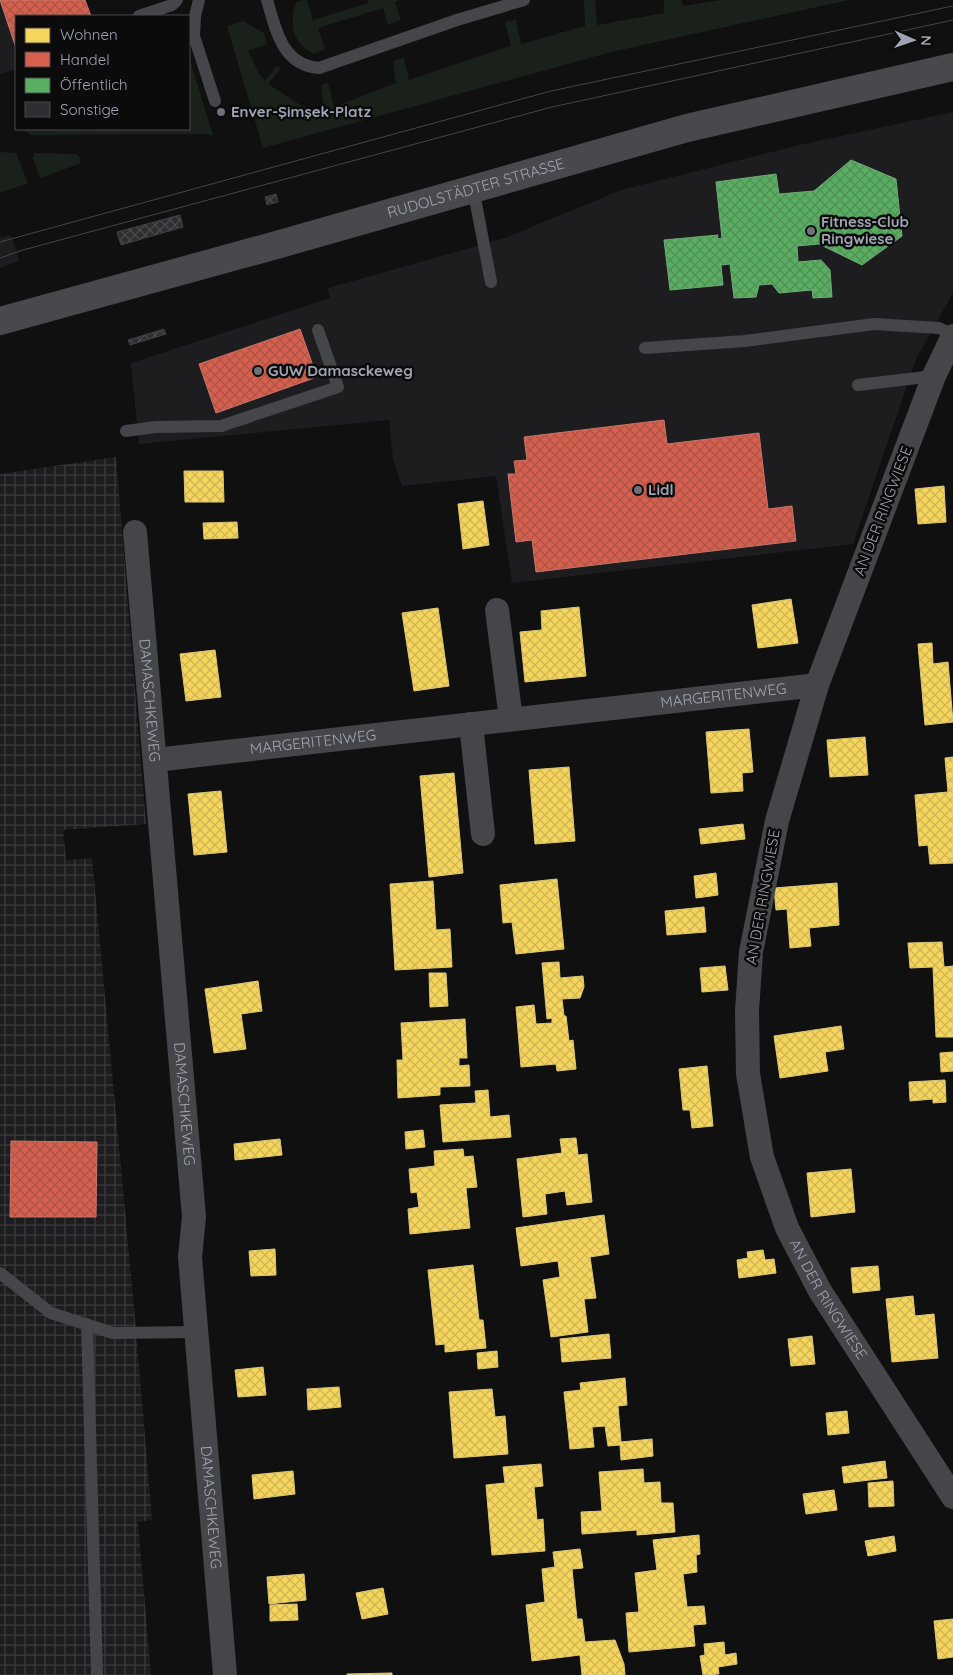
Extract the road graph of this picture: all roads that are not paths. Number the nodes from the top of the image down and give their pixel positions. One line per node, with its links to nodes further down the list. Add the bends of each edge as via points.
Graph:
1 (177, 0): 5 (lane, via 172,5)
2 (200, 0): 7 (lane, via 194,36)
3 (267, 0): 4 (lane, via 283,48 299,63 319,68)
4 (524, 0)
5 (142, 15)
6 (953, 67): 8 (main road, RUDOLSTÄDTER STRASSE, via 687,128)
7 (215, 101)
8 (473, 188): 9 (lane); 10 (main road, RUDOLSTÄDTER STRASSE)
9 (491, 282)
10 (0, 321)
11 (318, 330): 16 (lane, via 338,387 221,426)
12 (953, 335): 13 (lane, via 939,328 874,324 745,341); 14 (street, AN DER RINGWIESE)
13 (645, 348)
14 (943, 380): 15 (lane); 19 (street, AN DER RINGWIESE)
15 (858, 385)
16 (126, 431)
17 (135, 532): 22 (street, DAMASCHKEWEG)
18 (497, 610): 20 (street)
19 (817, 685): 20 (street, MARGERITENWEG); 27 (street, AN DER RINGWIESE, via 777,821 751,952 747,1011 748,1074 756,1122 762,1157 791,1236 820,1291)
20 (511, 720): 21 (street, MARGERITENWEG)
21 (471, 724): 22 (street, MARGERITENWEG); 23 (street)
22 (155, 760): 26 (street, DAMASCHKEWEG, via 194,1217 190,1257)
23 (483, 834)
24 (0, 1273): 25 (lane, via 51,1312)
25 (87, 1324): 26 (lane, via 113,1333); 28 (lane)
26 (195, 1332): 29 (street, DAMASCHKEWEG)
27 (953, 1497)
28 (97, 1675)
29 (225, 1675)

